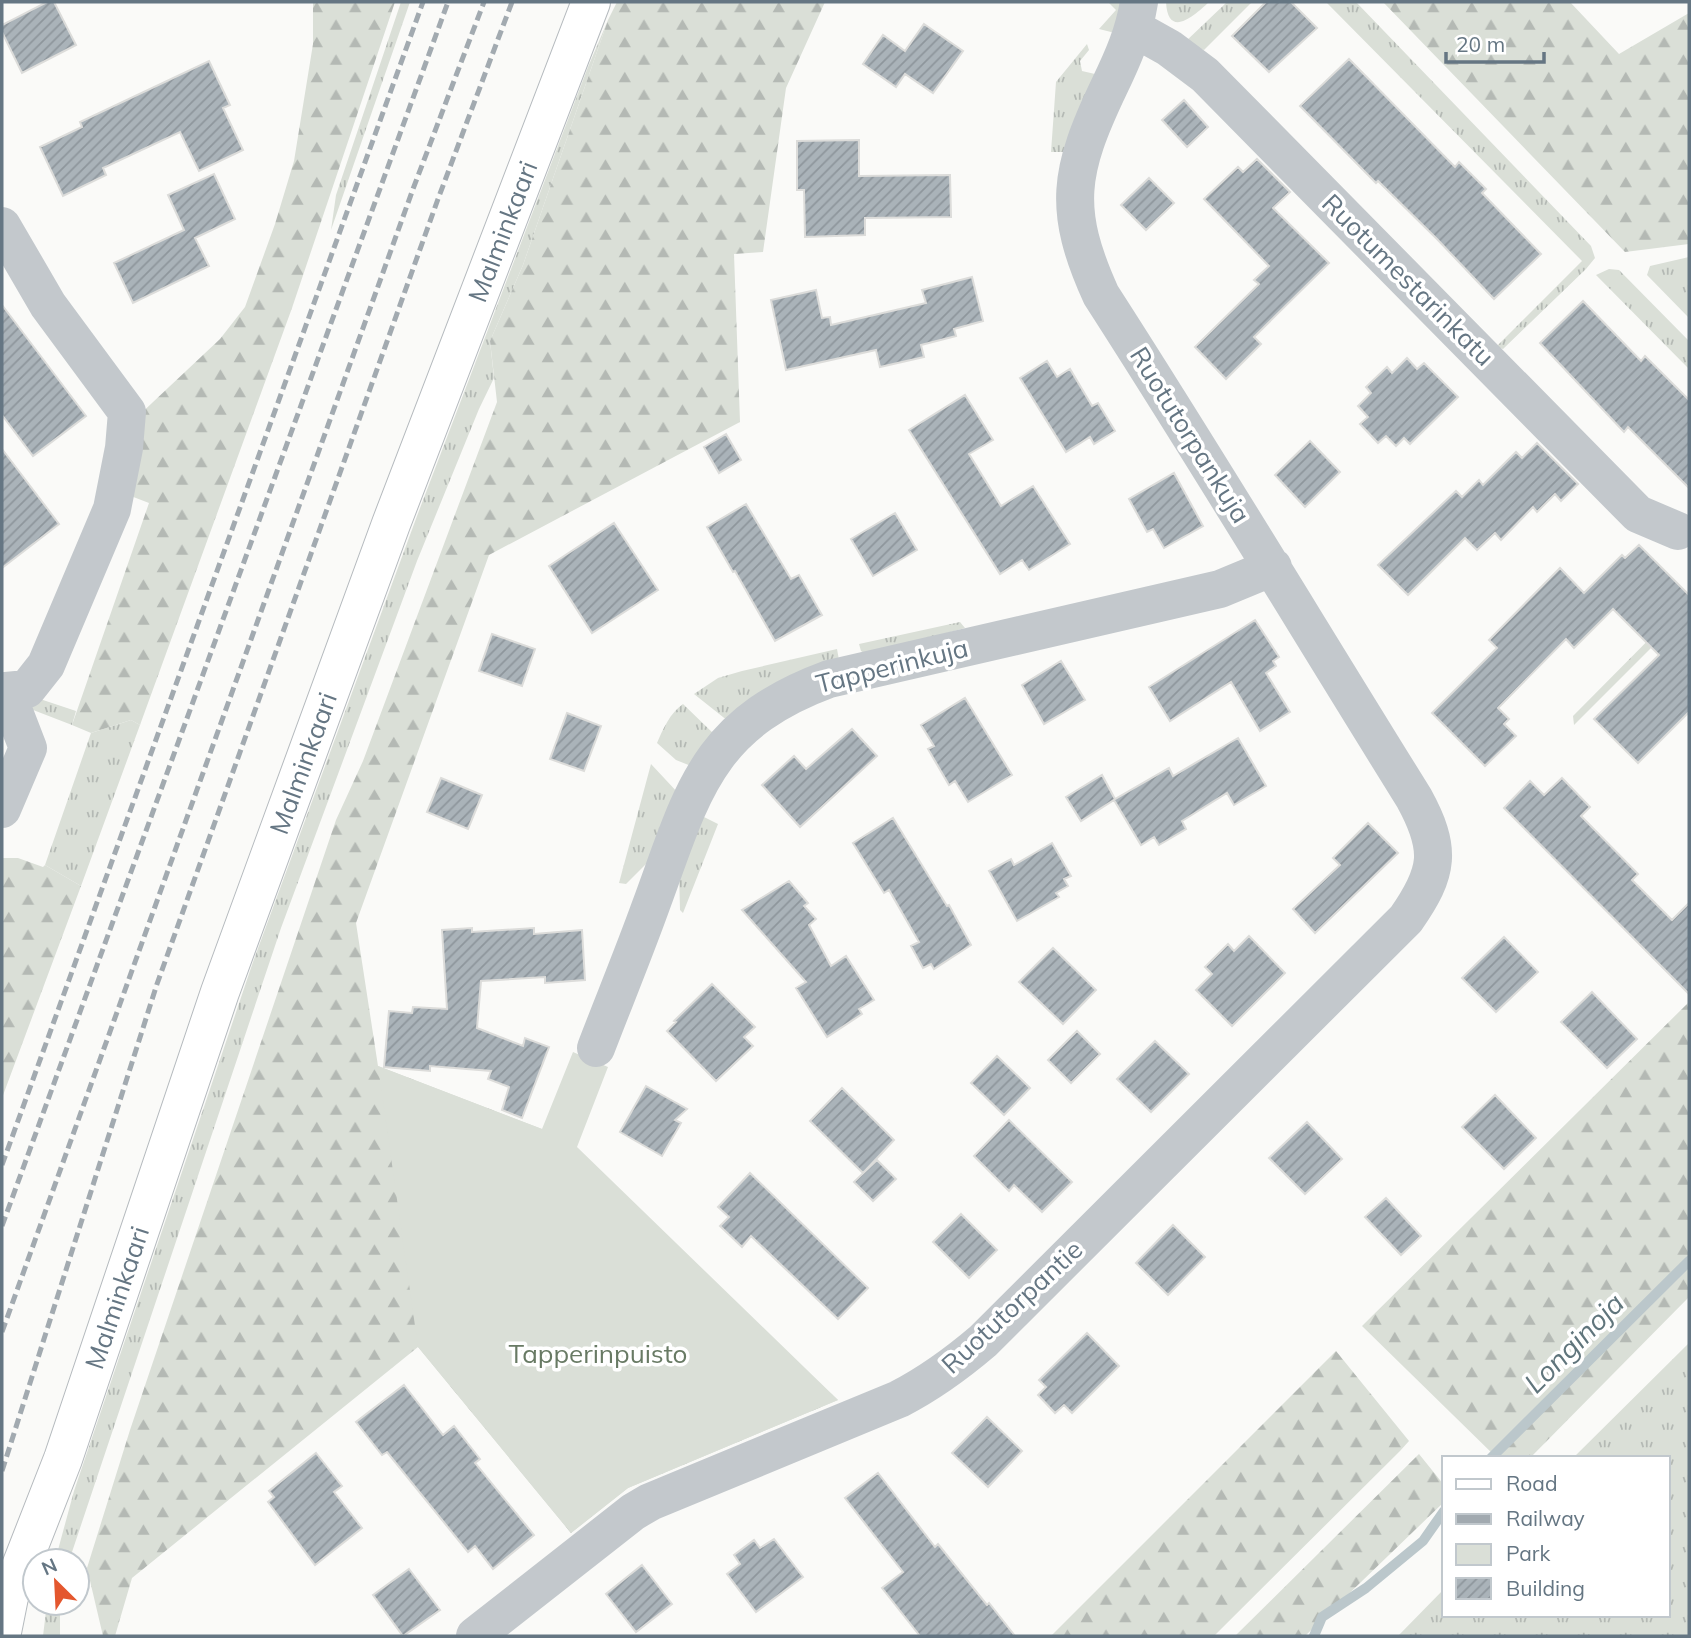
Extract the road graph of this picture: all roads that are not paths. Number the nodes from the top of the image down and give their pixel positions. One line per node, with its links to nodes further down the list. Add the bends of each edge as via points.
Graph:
1 (591, 2): 9 (main road, Malminkaari, via 391,524 220,992)
2 (1137, 16): 4 (street, Ruotumestarinkatu, via 1205,75 1638,514); 5 (street, Ruotutorpankuja, via 1078,165 1077,231 1101,295)
3 (9, 239): 6 (street, via 48,305 127,412 112,509 46,666 27,689 6,691 28,748)
4 (1678, 531)
5 (1273, 566): 7 (street, Ruotutorpankuja, via 1415,798); 8 (street, Tapperinkuja, via 1220,589 829,679 778,701 731,737 696,787)
6 (2, 809)
7 (1433, 843): 12 (street, Ruotutorpantie, via 1430,878 1406,919 957,1364 900,1399 632,1512)
8 (596, 1048)
9 (36, 1532): 10 (main road, Malminkaari, via 9,1597); 11 (main road, Malminkaari)
10 (2, 1632)
11 (25, 1636)
12 (475, 1636)

